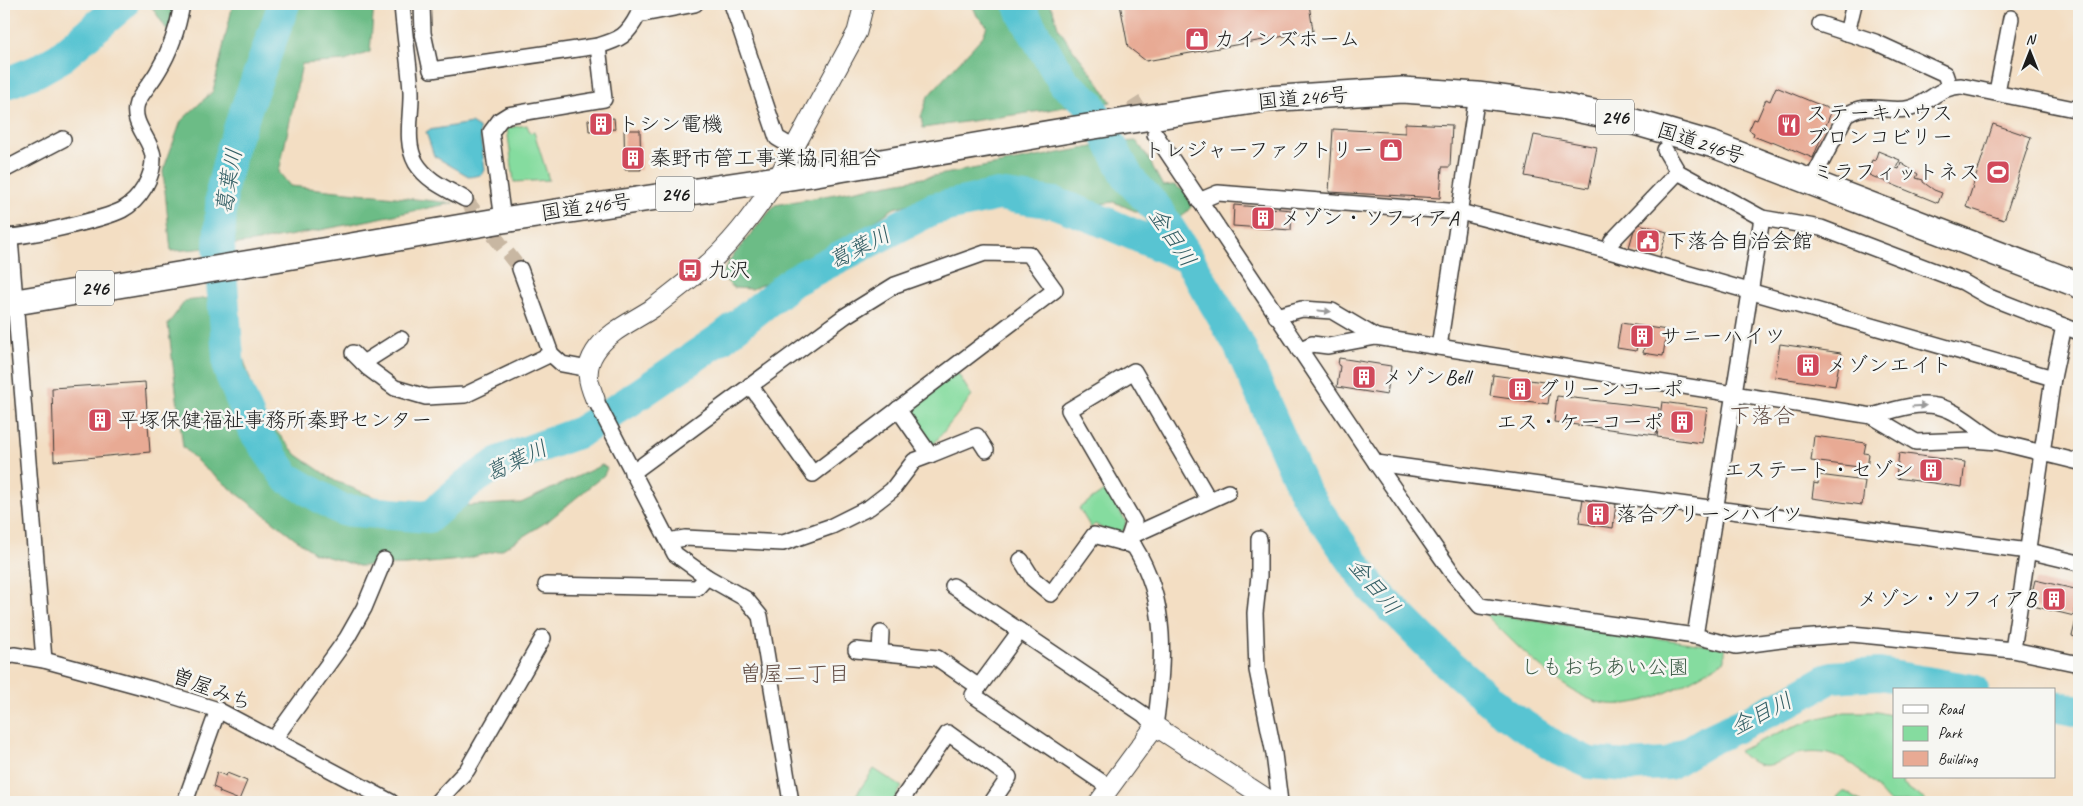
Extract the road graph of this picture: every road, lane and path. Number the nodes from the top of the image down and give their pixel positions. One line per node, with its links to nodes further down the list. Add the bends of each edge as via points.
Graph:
1 (182, 4): 31 (street, via 179,25 169,52 138,102 138,125 153,156 149,181 139,195 122,210 28,235)
2 (402, 4): 12 (street)
3 (422, 4): 10 (street)
4 (695, 4): 13 (street, via 638,15 630,31 618,40)
5 (732, 4): 20 (street, via 777,138)
6 (864, 4): 20 (street, via 857,32)
7 (1854, 4): 11 (street)
8 (2011, 18): 15 (street)
9 (1820, 24): 11 (street)
10 (423, 33): 12 (street); 13 (street, via 431,70)
11 (1847, 33): 14 (street, via 1875,42 1945,74)
12 (406, 35): 26 (street, via 412,115 410,145 415,162 437,185)
13 (598, 46): 30 (street, via 604,99 508,115 492,132)
14 (1949, 86): 15 (street); 25 (street, via 1911,108 1894,111 1862,108 1846,115)
15 (1997, 92): 17 (street)
16 (1477, 95): 24 (highway, 国道246号 / 246, via 1402,90 1266,100); 25 (highway, 国道246号 / 246, via 1561,106 1624,119 1714,145); 28 (street)
17 (2079, 110)
18 (1155, 134): 27 (street)
19 (63, 139): 22 (street)
20 (794, 148): 24 (street)
21 (1665, 150): 23 (street)
22 (4, 170)
23 (1678, 172): 29 (street); 32 (street, via 1612,241)
24 (777, 179): 30 (highway, 国道246号 / 246); 45 (street, via 722,252 652,308 602,342)
25 (1811, 182): 34 (highway, 国道246号 / 246)
26 (465, 198)
27 (1199, 201): 28 (street, via 1218,193); 37 (street)
28 (1460, 212): 32 (street); 42 (street)
29 (1762, 218): 35 (street); 38 (street, via 1821,228 1963,282 1989,297)
30 (503, 220): 36 (highway, 国道246号 / 246)
31 (7, 237): 36 (street)
32 (1609, 252): 35 (street)
33 (520, 269): 44 (street)
34 (2079, 285)
35 (1750, 292): 46 (street); 48 (street)
36 (9, 303): 80 (street)
37 (1276, 316): 40 (street, one-way to 40, via 1302,309 1332,311); 43 (street)
38 (2064, 326): 39 (street); 46 (street)
39 (2079, 332)
40 (1376, 337): 42 (street); 43 (street, via 1328,346 1312,344)
41 (401, 339): 44 (street, via 358,358 395,388 426,397 465,395)
42 (1439, 347): 48 (street)
43 (1299, 350): 57 (street)
44 (552, 354): 45 (street, via 562,364)
45 (589, 369): 49 (street, via 588,381)
46 (2053, 378): 54 (street)
47 (750, 385): 50 (street, via 813,474); 50 (street, via 845,316 895,285 985,253 1029,254 1055,290); 58 (street)
48 (1734, 393): 51 (street); 61 (street)
49 (595, 399): 58 (street)
50 (898, 409): 55 (street)
51 (1872, 416): 52 (street, via 1916,442); 52 (street, one-way to 52, via 1916,405 1935,405 1949,410)
52 (1998, 442): 54 (street)
53 (986, 450): 55 (street, via 977,436)
54 (2043, 453): 56 (street); 65 (street)
55 (930, 455): 63 (street, via 914,462 892,490 870,507 832,526 783,543 685,538)
56 (2079, 462)
57 (1376, 463): 61 (street); 74 (street, via 1451,571 1480,606)
58 (632, 473): 63 (street)
59 (1228, 492): 60 (street)
60 (1209, 500): 64 (street); 64 (street, via 1134,371 1069,410 1134,522)
61 (1715, 508): 65 (street); 74 (street)
62 (1259, 539): 94 (street, via 1255,613 1257,670)
63 (668, 541): 69 (street, via 675,554)
64 (1131, 541): 67 (street, via 1094,535 1051,594 1033,579); 84 (street, via 1150,577 1158,604 1162,653)
65 (2028, 550): 68 (street); 77 (street)
66 (384, 560): 85 (street, via 364,608 347,638)
67 (1021, 560)
68 (2079, 563)
69 (707, 577): 70 (street, via 697,588); 90 (street, via 746,599 760,616)
70 (546, 584)
71 (953, 586): 72 (street)
72 (1020, 631): 82 (street); 84 (street, via 1143,714)
73 (881, 634): 78 (street)
74 (1695, 636): 77 (street, via 1736,646 1852,634)
75 (544, 638): 89 (street, via 467,770)
76 (856, 650): 78 (street)
77 (2012, 650): 81 (street)
78 (880, 652): 82 (street, via 937,658)
79 (4, 656): 80 (street, 曽屋みち)
80 (44, 660): 83 (street, 曽屋みち)
81 (2079, 664)
82 (979, 687): 86 (street, via 973,694)
83 (218, 710): 85 (street, 曽屋みち); 87 (street)
84 (1155, 726): 86 (street); 93 (street)
85 (274, 739): 88 (street, 曽屋みち)
86 (1104, 795)
87 (185, 802)
88 (391, 802)
89 (437, 802)
90 (791, 802)
91 (900, 802): 92 (street, via 948,733 1009,777)
92 (992, 802)
93 (1272, 802)
94 (1280, 802)

